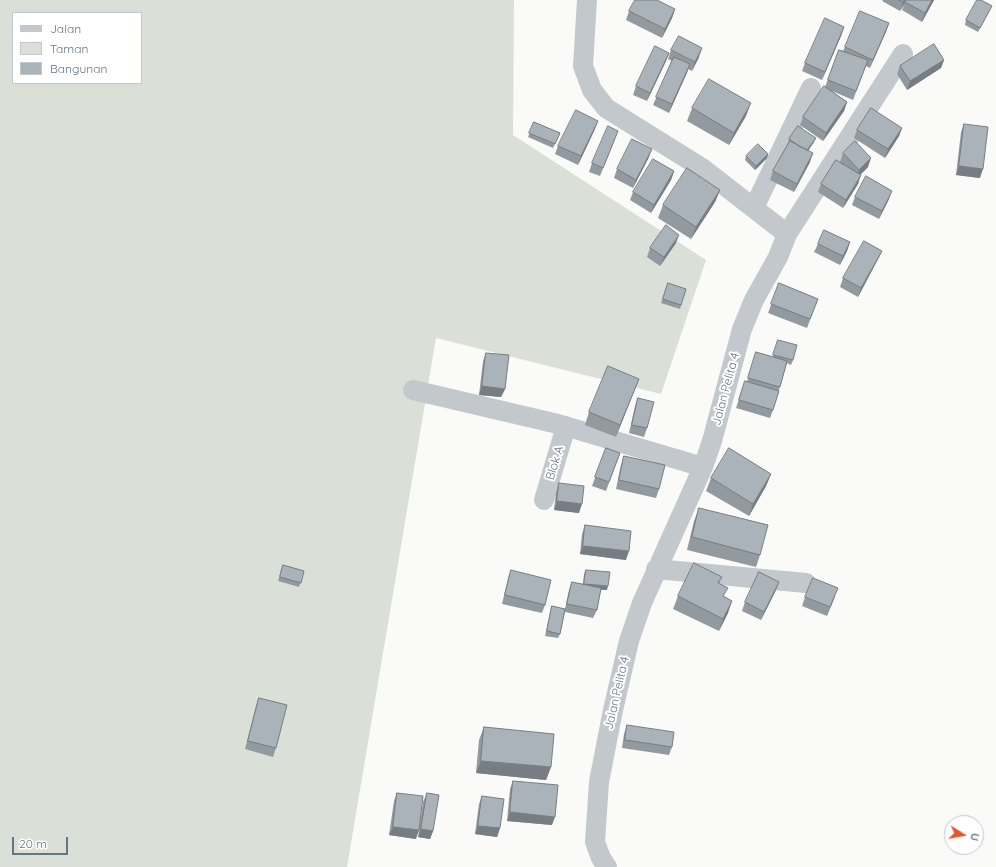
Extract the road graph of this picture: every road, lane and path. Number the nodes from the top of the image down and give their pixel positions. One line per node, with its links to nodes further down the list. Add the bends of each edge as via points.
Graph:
1 (587, 0): 4 (street, via 583,66 592,90 606,108 702,168)
2 (904, 54): 5 (street, Jalan Pelita 4)
3 (811, 88): 4 (street)
4 (754, 208): 5 (street)
5 (787, 234): 8 (street, Jalan Pelita 4, via 742,329)
6 (413, 390): 7 (street)
7 (566, 426): 8 (street); 9 (street, Blok A)
8 (703, 467): 10 (street, Jalan Pelita 4)
9 (544, 500)
10 (656, 569): 11 (street); 12 (street, Jalan Pelita 4, via 629,641 599,782 595,842)
11 (806, 583)
12 (607, 867)

